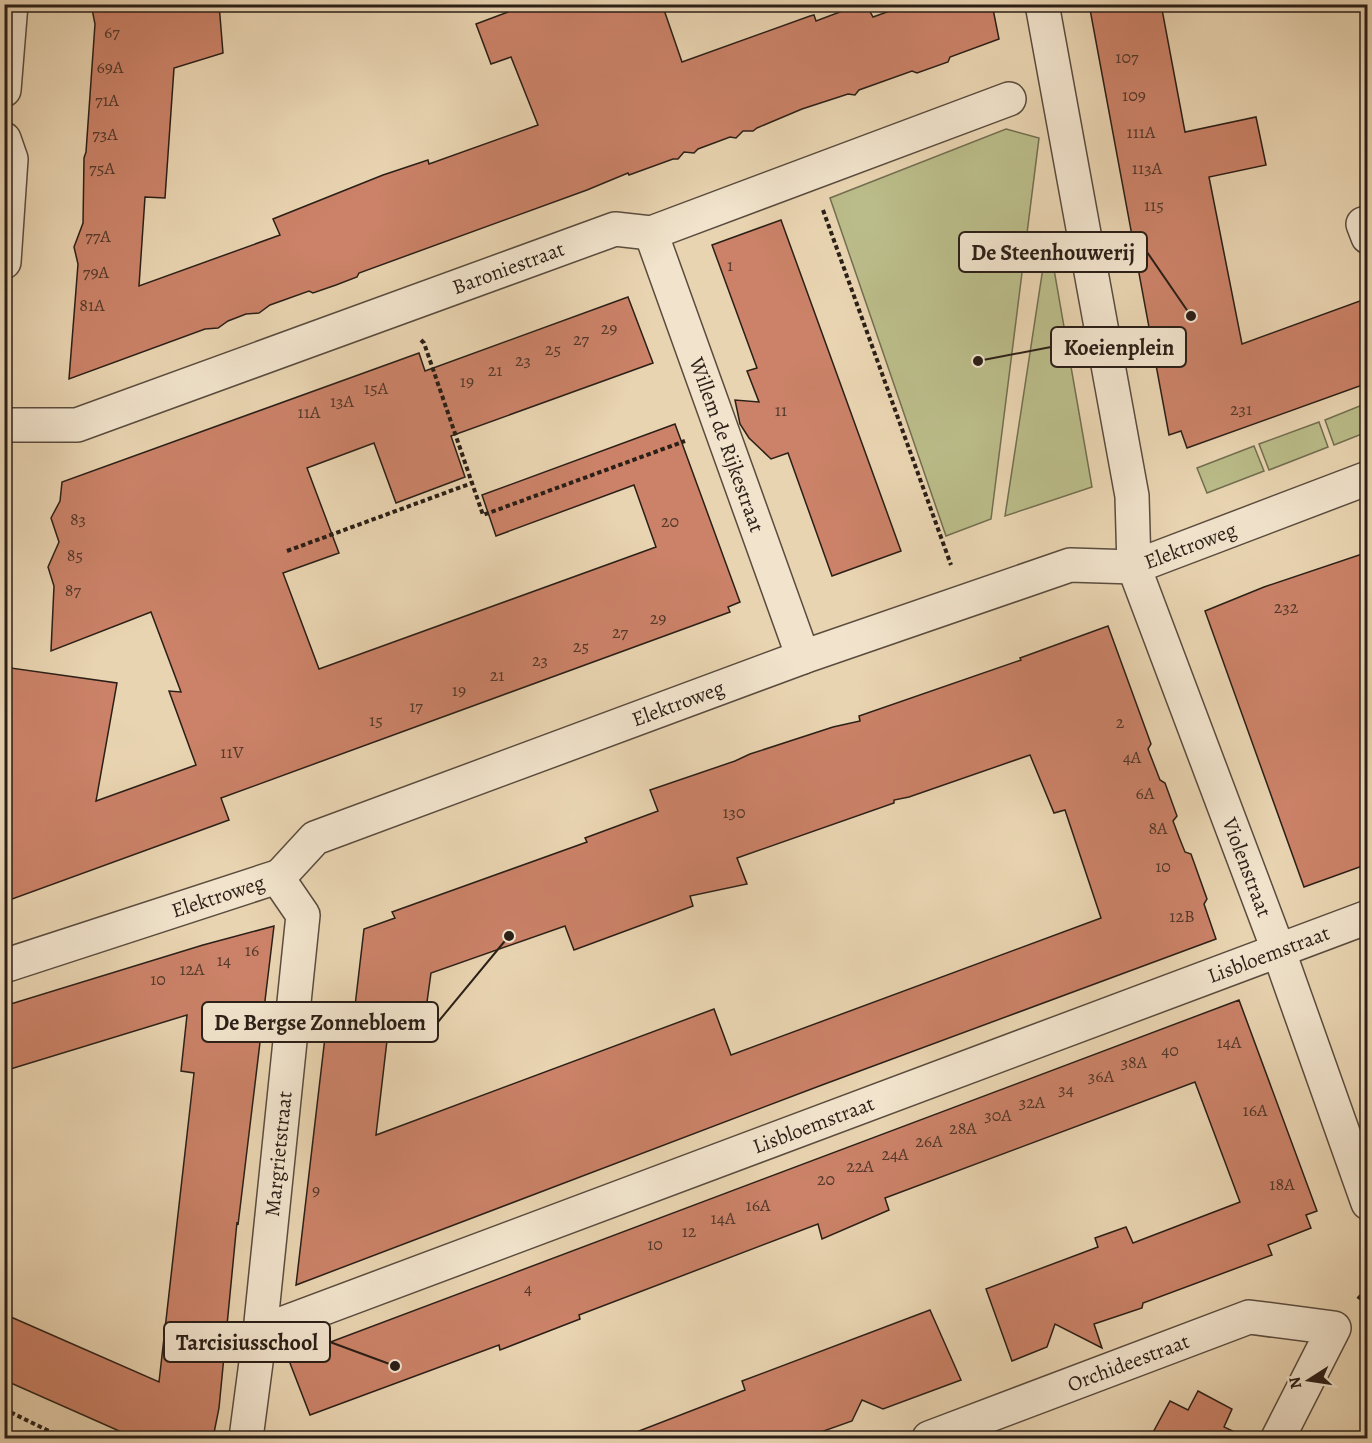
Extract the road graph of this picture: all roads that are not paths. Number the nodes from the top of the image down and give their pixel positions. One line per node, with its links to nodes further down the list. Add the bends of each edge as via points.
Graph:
1 (12, 4): 3 (street)
2 (1042, 4): 10 (street, Violenstraat, via 1132,496)
3 (4, 90)
4 (1009, 99): 6 (street, Baroniestraat)
5 (4, 139): 7 (street, via 11,159)
6 (651, 233): 8 (street, Baroniestraat, via 615,229 77,425); 11 (street, Willem de Rijkestraat)
7 (4, 262)
8 (4, 425)
9 (1368, 478): 10 (street, Elektroweg)
10 (1134, 567): 11 (street, Elektroweg, via 1070,565); 14 (street, Violenstraat)
11 (803, 657): 12 (street, Elektroweg, via 315,838)
12 (279, 876): 15 (street, Elektroweg); 17 (street, Margrietstraat, via 303,915)
13 (1368, 917): 14 (street, Lisbloemstraat)
14 (1279, 952): 16 (street, Violenstraat); 17 (street, Lisbloemstraat)
15 (4, 966)
16 (1368, 1203)
17 (260, 1332): 18 (street, Margrietstraat)
18 (246, 1438)
19 (929, 1438): 20 (street, Orchideestraat, via 1249,1317 1334,1328)
20 (1278, 1438)

